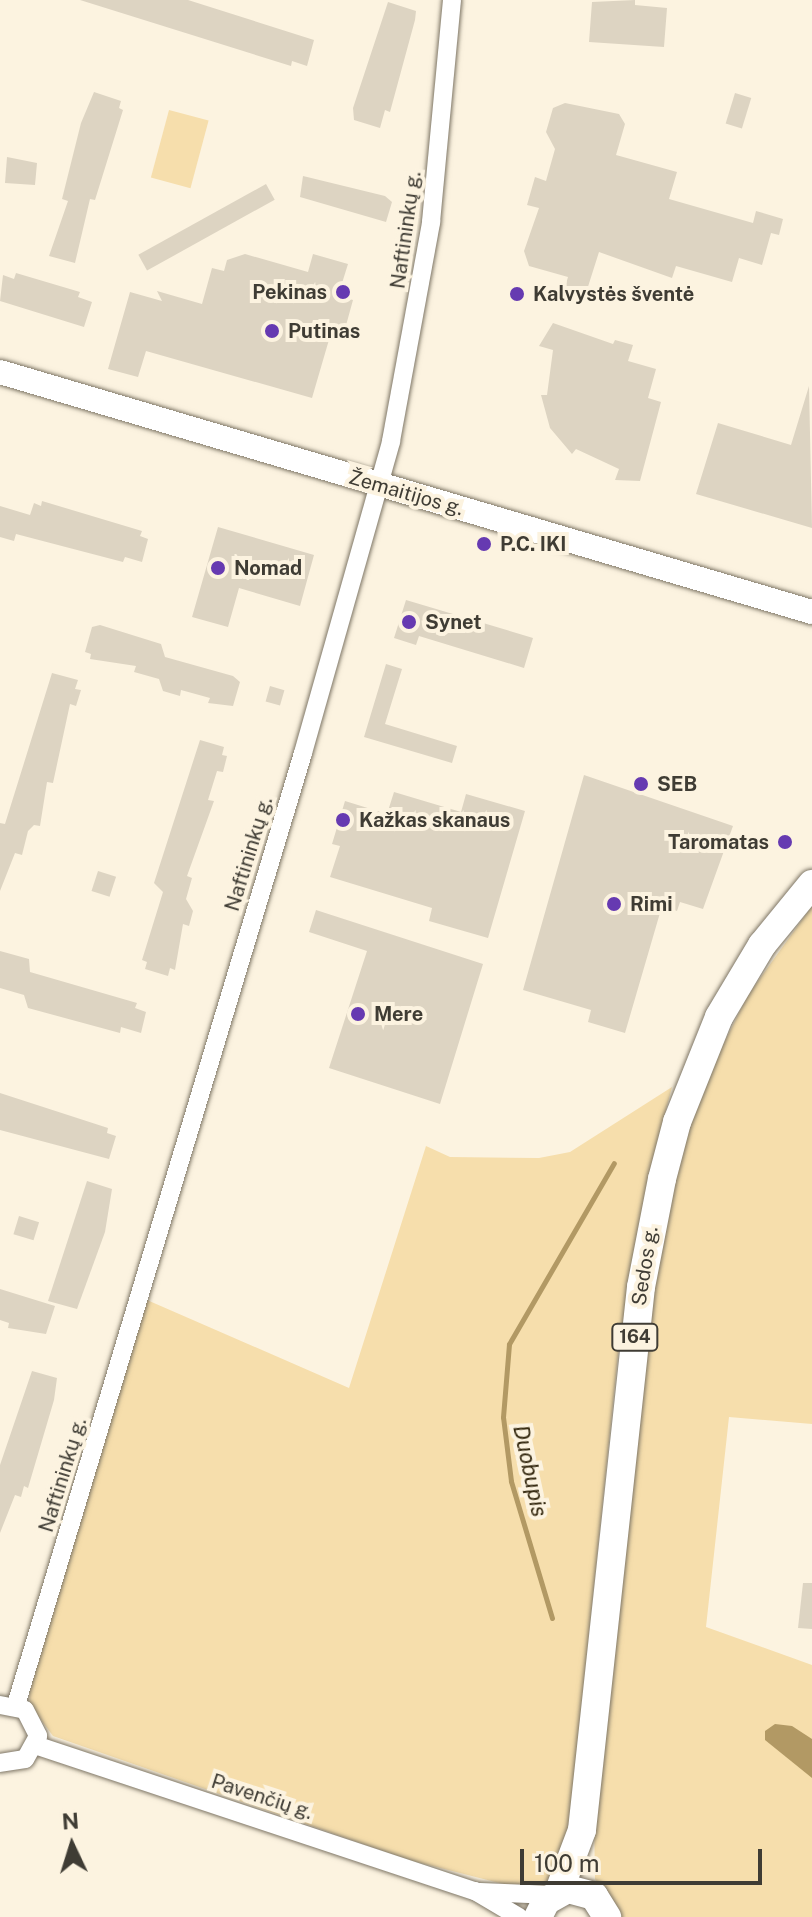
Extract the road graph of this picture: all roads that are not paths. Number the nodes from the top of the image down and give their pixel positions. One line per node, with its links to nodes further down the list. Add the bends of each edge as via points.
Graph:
1 (452, 0): 3 (street, Naftininkų g., via 425,260)
2 (0, 372): 3 (main road, Žemaitijos g.)
3 (378, 485): 4 (main road, Žemaitijos g.); 6 (street, Naftininkų g., via 303,753)
4 (812, 612)
5 (812, 884): 9 (main road, Sedos g. / 164, via 762,945 719,1017 677,1122 662,1179 641,1287)
6 (8, 1705): 7 (street, via 32,1717)
7 (35, 1745): 8 (street, via 25,1759); 10 (street, Pavenčių g.)
8 (0, 1763)
9 (582, 1830): 11 (main road, Sedos g. / 164); 12 (main road, Sedos g. / 164)
10 (475, 1891): 11 (street, Pavenčių g.); 13 (street, Pavenčių g.)
11 (550, 1901): 12 (main road, 164, via 577,1889)
12 (604, 1912)
13 (519, 1917)

